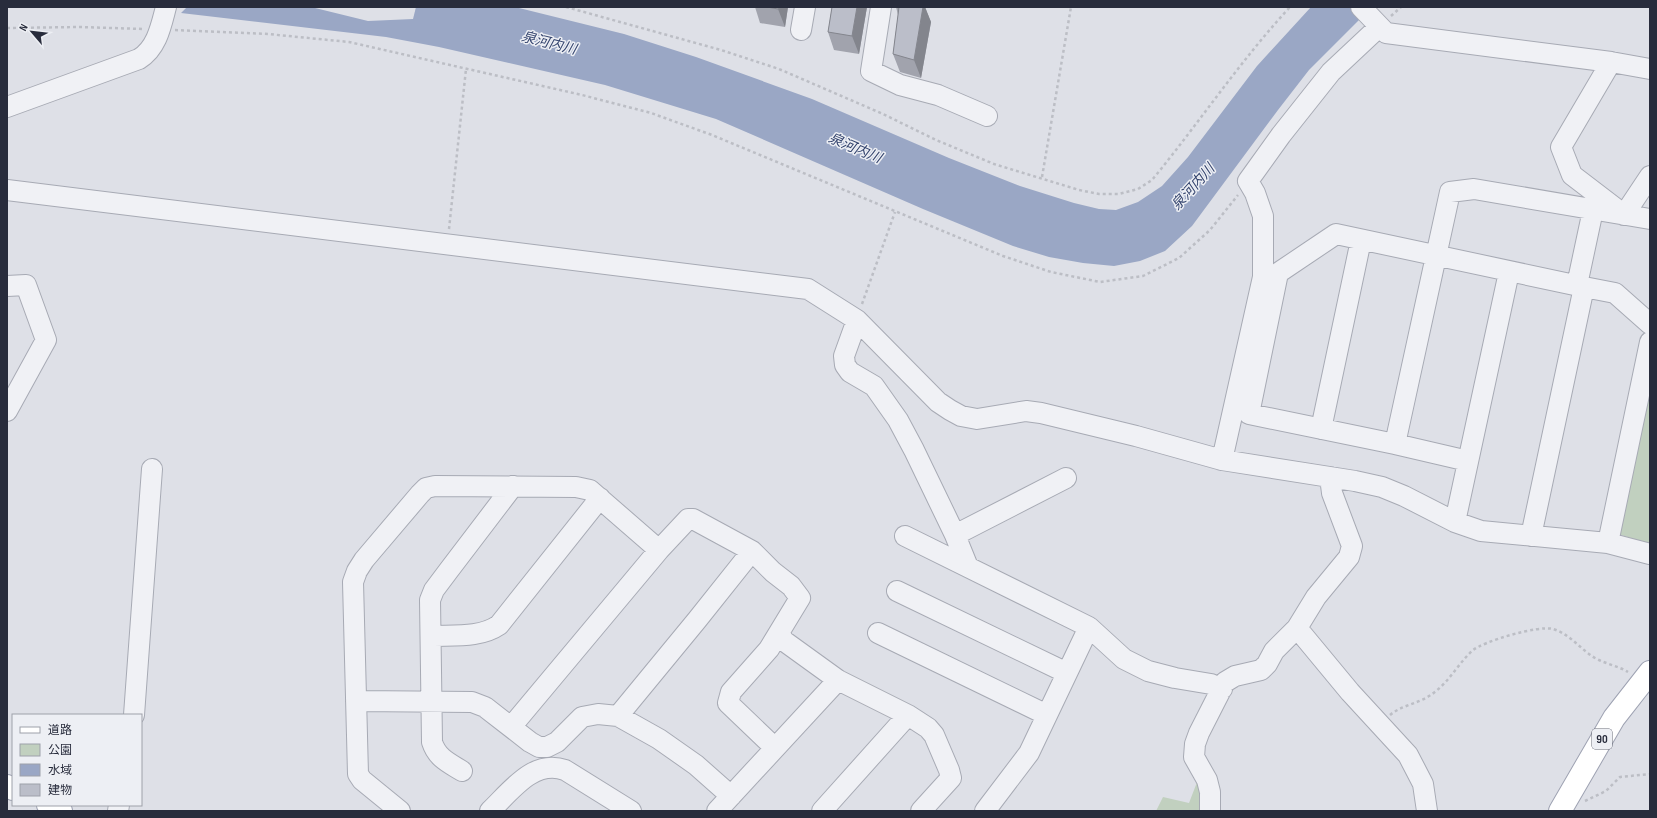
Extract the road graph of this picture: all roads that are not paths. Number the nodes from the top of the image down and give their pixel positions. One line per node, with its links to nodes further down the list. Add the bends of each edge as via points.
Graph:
1 (805, 7): 6 (street)
2 (881, 7): 10 (street, via 871,71 900,85 938,94)
3 (1361, 7): 5 (street)
4 (163, 20): 9 (street, via 153,46 147,55 139,60)
5 (1377, 25): 7 (street, via 1386,33); 27 (street, via 1331,72 1248,182 1256,193 1263,216 1263,277)
6 (801, 30)
7 (1611, 62): 8 (street); 14 (street, via 1561,147 1572,175)
8 (1650, 69)
9 (7, 106)
10 (987, 116)
11 (1650, 176): 14 (street)
12 (7, 190): 21 (street, via 808,289)
13 (1593, 210): 14 (street); 17 (street, via 1474,189 1450,192); 20 (street)
14 (1624, 215): 15 (street)
15 (1650, 219)
16 (1360, 240): 17 (street); 25 (street); 25 (street, via 1336,234 1278,273 1249,414)
17 (1435, 256): 18 (street); 26 (street)
18 (1509, 272): 20 (street); 28 (street)
19 (7, 286): 24 (street, via 26,285 46,340)
20 (1580, 286): 22 (street, via 1615,293); 37 (street)
21 (857, 320): 27 (street, via 938,402 962,416 977,419 1026,411 1041,413); 35 (street, via 844,356 845,365 850,372 874,386 898,420)
22 (1650, 324)
23 (1650, 342): 38 (street)
24 (7, 410)
25 (1321, 429): 26 (street)
26 (1395, 444): 28 (street)
27 (1222, 460): 30 (street)
28 (1468, 461): 34 (street)
29 (152, 469): 55 (street)
30 (1330, 477): 34 (street, via 1382,487); 45 (street, via 1332,493 1352,546 1349,557 1316,597)
31 (1066, 478): 35 (street)
32 (513, 486): 33 (street, via 576,487 590,490); 48 (street, via 434,590 430,600); 54 (street, via 426,488 360,565 353,582)
33 (600, 498): 39 (street); 48 (street, via 499,625 480,634)
34 (1455, 522): 37 (street, via 1480,531)
35 (955, 535): 42 (street)
36 (906, 536): 42 (street)
37 (1531, 536): 38 (street)
38 (1608, 542): 41 (street)
39 (659, 550): 40 (street, via 688,519 693,519); 59 (street)
40 (752, 551): 46 (street, via 791,586 800,598); 58 (street)
41 (1650, 554)
42 (968, 567): 44 (street)
43 (897, 591): 49 (street)
44 (1089, 627): 49 (street); 52 (street, via 1124,660 1148,671 1211,684)
45 (1297, 628): 52 (street, via 1274,651 1261,670 1235,676 1225,682); 74 (street, via 1350,692 1408,755 1423,784)
46 (779, 633): 51 (street, via 784,641); 60 (street, via 769,649 731,692 728,703)
47 (878, 633): 56 (street)
48 (432, 636): 53 (street)
49 (1067, 673): 56 (street)
50 (1647, 676): 64 (main road, 90, via 1614,718)
51 (838, 680): 57 (street); 60 (street)
52 (1222, 689): 73 (street, via 1195,744 1194,756 1207,780 1210,792)
53 (433, 701): 54 (street); 59 (street, via 472,702 486,707); 61 (street, via 432,742 435,751 441,758)
54 (356, 702): 66 (street, via 358,774)
55 (134, 714)
56 (1047, 714): 72 (street, via 1029,753)
57 (908, 715): 70 (street); 71 (street, via 928,728 934,736 951,778)
58 (618, 716): 59 (street, via 598,714 582,717 557,742 547,747 539,747 530,742); 62 (street, via 659,738 696,765)
59 (511, 727)
60 (775, 748): 62 (street)
61 (462, 771)
62 (730, 796): 69 (street)
63 (50, 806): 65 (main road)
64 (1561, 810)
65 (61, 811)
66 (400, 811)
67 (490, 811): 68 (street, via 534,771 545,767 565,770)
68 (631, 811)
69 (717, 811)
70 (822, 811)
71 (921, 811)
72 (985, 811)
73 (1210, 811)
74 (1427, 811)

